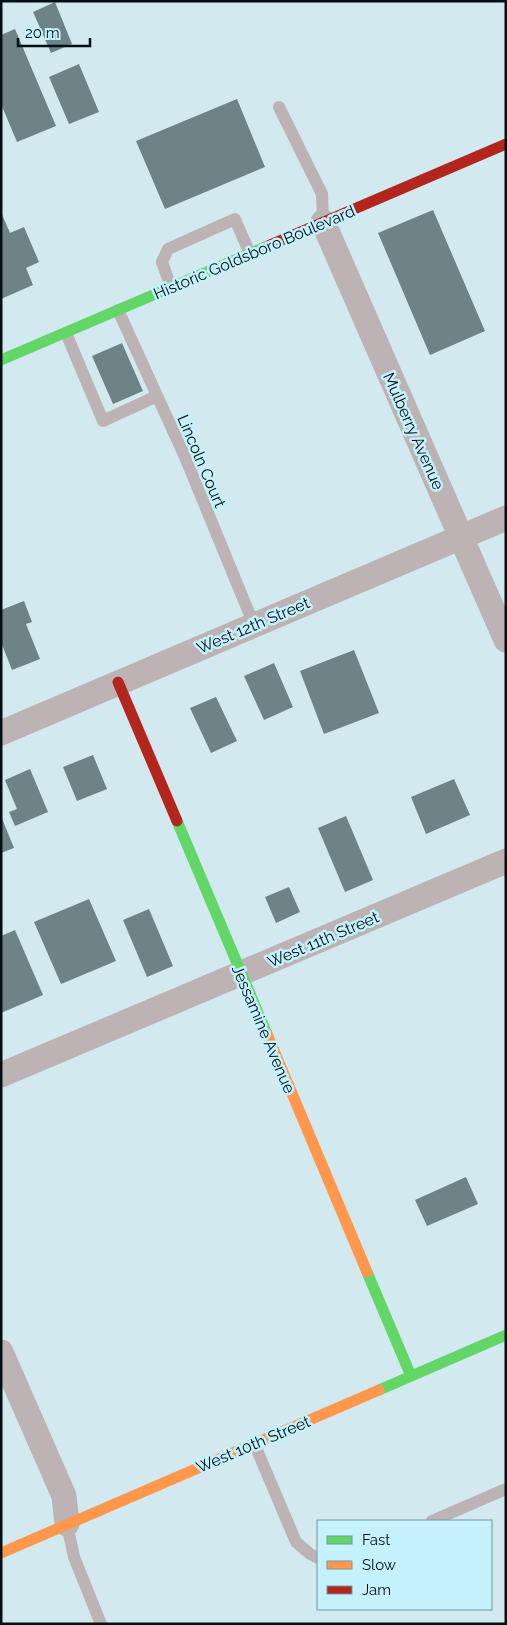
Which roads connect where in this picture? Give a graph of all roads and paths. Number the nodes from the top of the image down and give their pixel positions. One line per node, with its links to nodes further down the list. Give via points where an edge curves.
1 (279, 107): 3 (lane, via 322,194)
2 (506, 144): 3 (street, Historic Goldsboro Boulevard)
3 (324, 222): 4 (street, Historic Goldsboro Boulevard); 11 (street, Mulberry Avenue)
4 (250, 254): 5 (street, Historic Goldsboro Boulevard); 5 (lane, via 235,219 217,226 172,246 164,253 162,262)
5 (171, 287): 6 (street, Historic Goldsboro Boulevard)
6 (118, 310): 7 (street, Historic Goldsboro Boulevard); 9 (lane, Lincoln Court)
7 (66, 332): 8 (street, Historic Goldsboro Boulevard); 9 (lane, via 103,421)
8 (1, 360)
9 (157, 396): 12 (lane, Lincoln Court)
10 (506, 518): 11 (street, West 12th Street)
11 (461, 538): 12 (street, West 12th Street); 13 (street, Mulberry Avenue)
12 (254, 625): 14 (street, West 12th Street)
13 (506, 640)
14 (118, 682): 15 (street, West 12th Street); 17 (street, Jessamine Avenue)
15 (1, 733)
16 (506, 861): 17 (street, West 11th Street)
17 (241, 975): 18 (street, West 11th Street); 21 (street, Jessamine Avenue)
18 (1, 1075)
19 (506, 1335): 21 (street, West 10th Street)
20 (1, 1352): 25 (street, via 64,1496)
21 (411, 1376): 22 (street, West 10th Street)
22 (254, 1443): 25 (street, West 10th Street); 27 (lane, via 296,1542)
23 (506, 1489): 24 (lane)
24 (434, 1520)
25 (68, 1524): 26 (street, West 10th Street); 28 (lane, via 74,1557)
26 (1, 1553)
27 (317, 1558)
28 (101, 1624)

